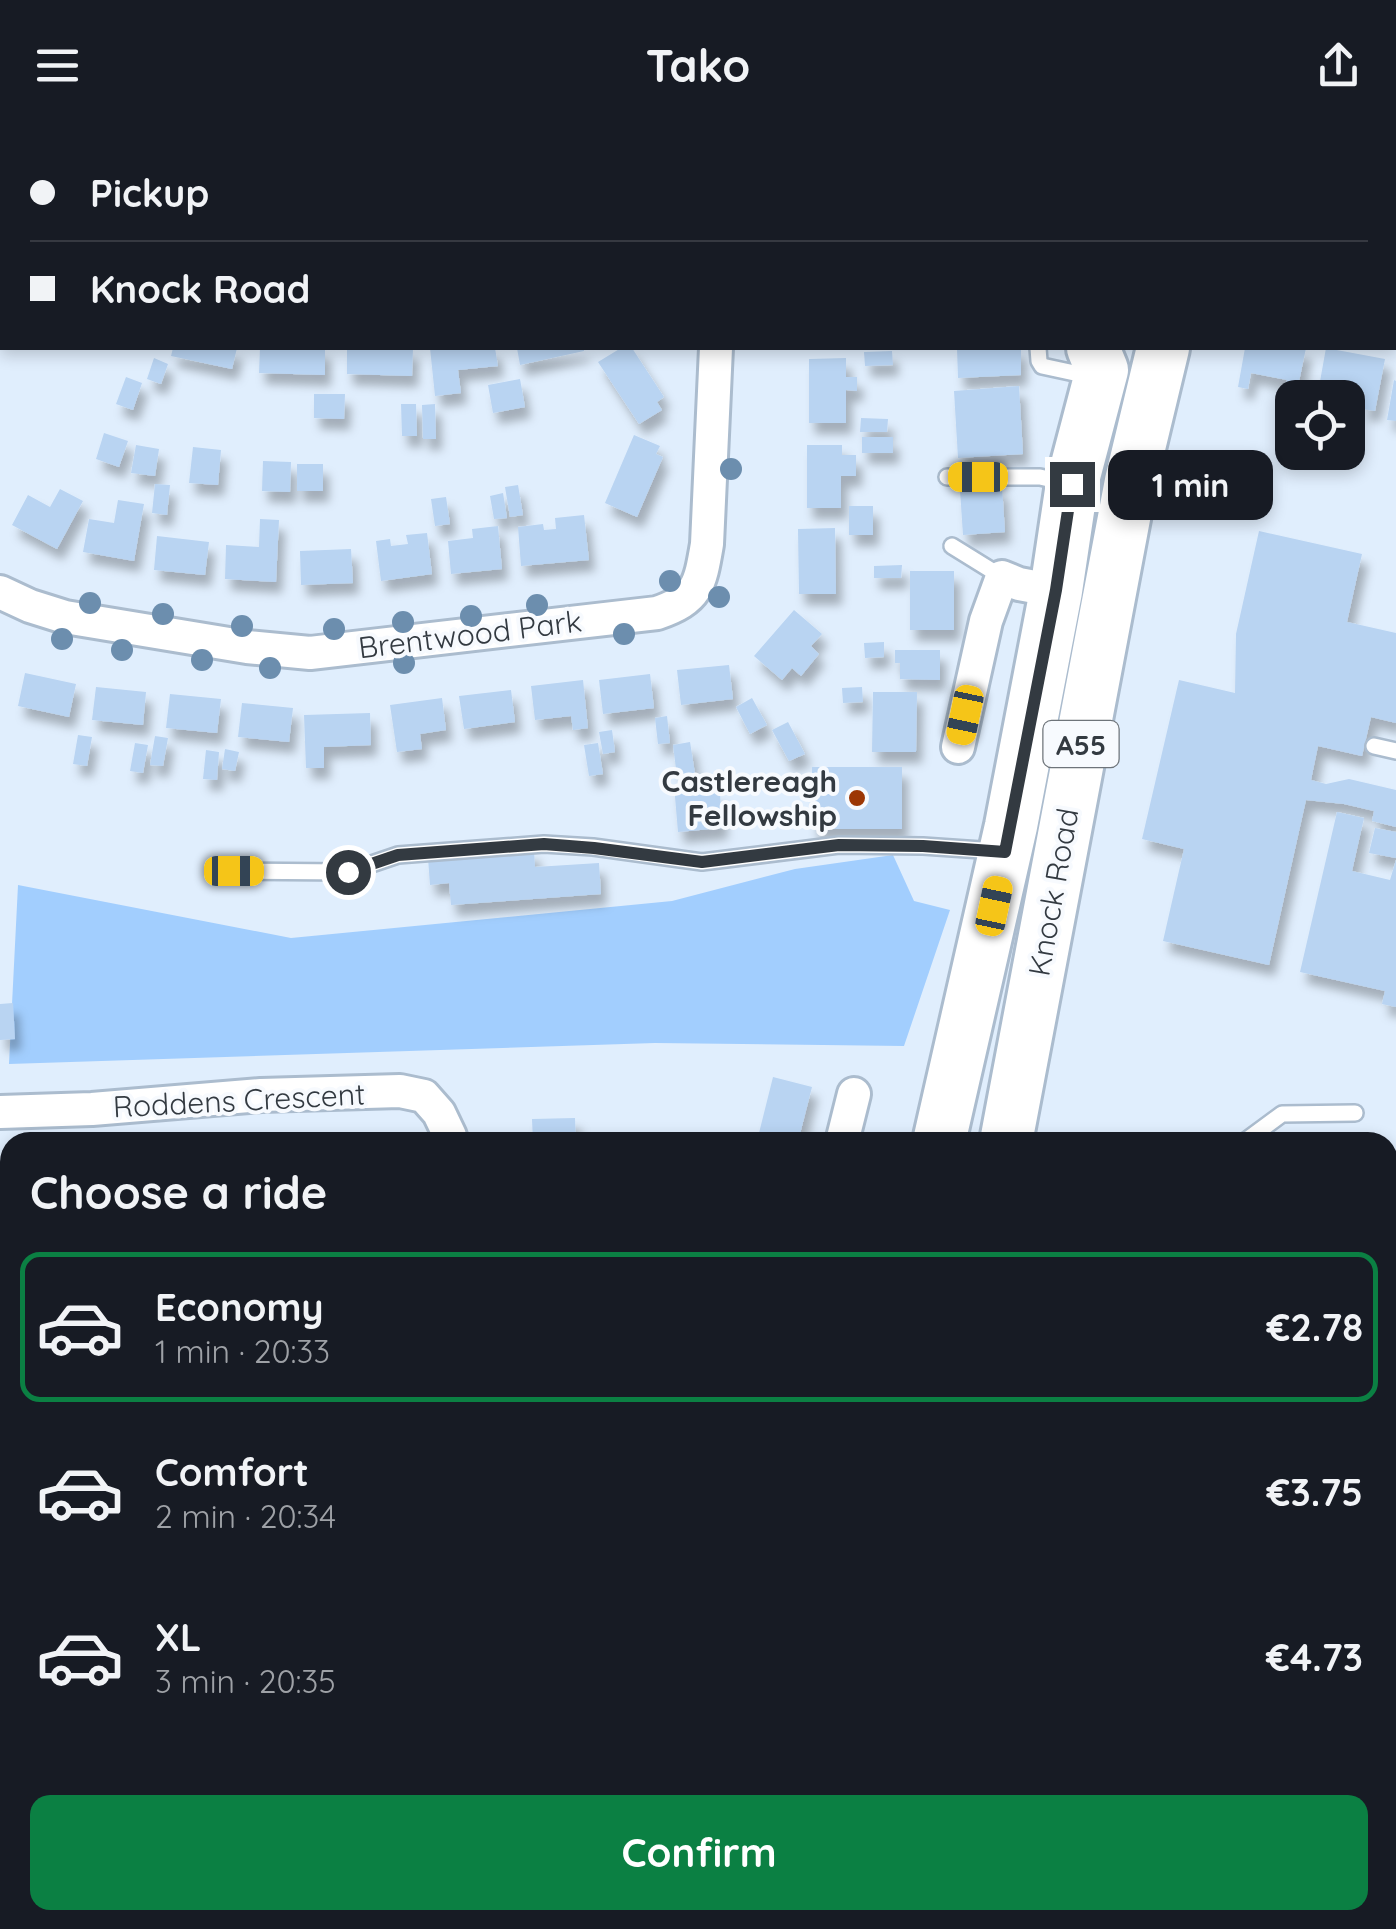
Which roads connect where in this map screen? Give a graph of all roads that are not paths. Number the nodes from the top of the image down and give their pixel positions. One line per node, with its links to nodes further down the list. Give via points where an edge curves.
1 (716, 350): 10 (street, Brentwood Park, via 707,544 702,574 679,606 310,653 65,617)
2 (1038, 350): 4 (lane, via 1042,366)
3 (1164, 350): 16 (highway, Knock Road / A55, via 1131,481)
4 (1105, 361): 6 (highway, Knock Road / A55)
5 (947, 477): 6 (lane)
6 (1072, 484): 9 (highway, Knock Road / A55)
7 (952, 546): 8 (lane)
8 (1002, 577): 9 (street); 12 (street)
9 (1056, 590): 14 (highway, Knock Road / A55)
10 (0, 592)
11 (1374, 746): 13 (lane)
12 (958, 747)
13 (1396, 751)
14 (1005, 852): 15 (lane, via 839,845 702,862 544,844 398,855 348,872); 22 (highway, Knock Road / A55)
15 (234, 871)
16 (1022, 1063): 23 (highway, via 990,1058 977,1066); 24 (highway, Knock Road / A55)
17 (854, 1094): 21 (street)
18 (0, 1112): 20 (street, Roddens Crescent, via 400,1092 424,1096)
19 (1354, 1113): 25 (lane, via 1282,1114)
20 (448, 1132)
21 (844, 1132)
22 (942, 1132)
23 (946, 1132)
24 (1008, 1132)
25 (1258, 1132)

